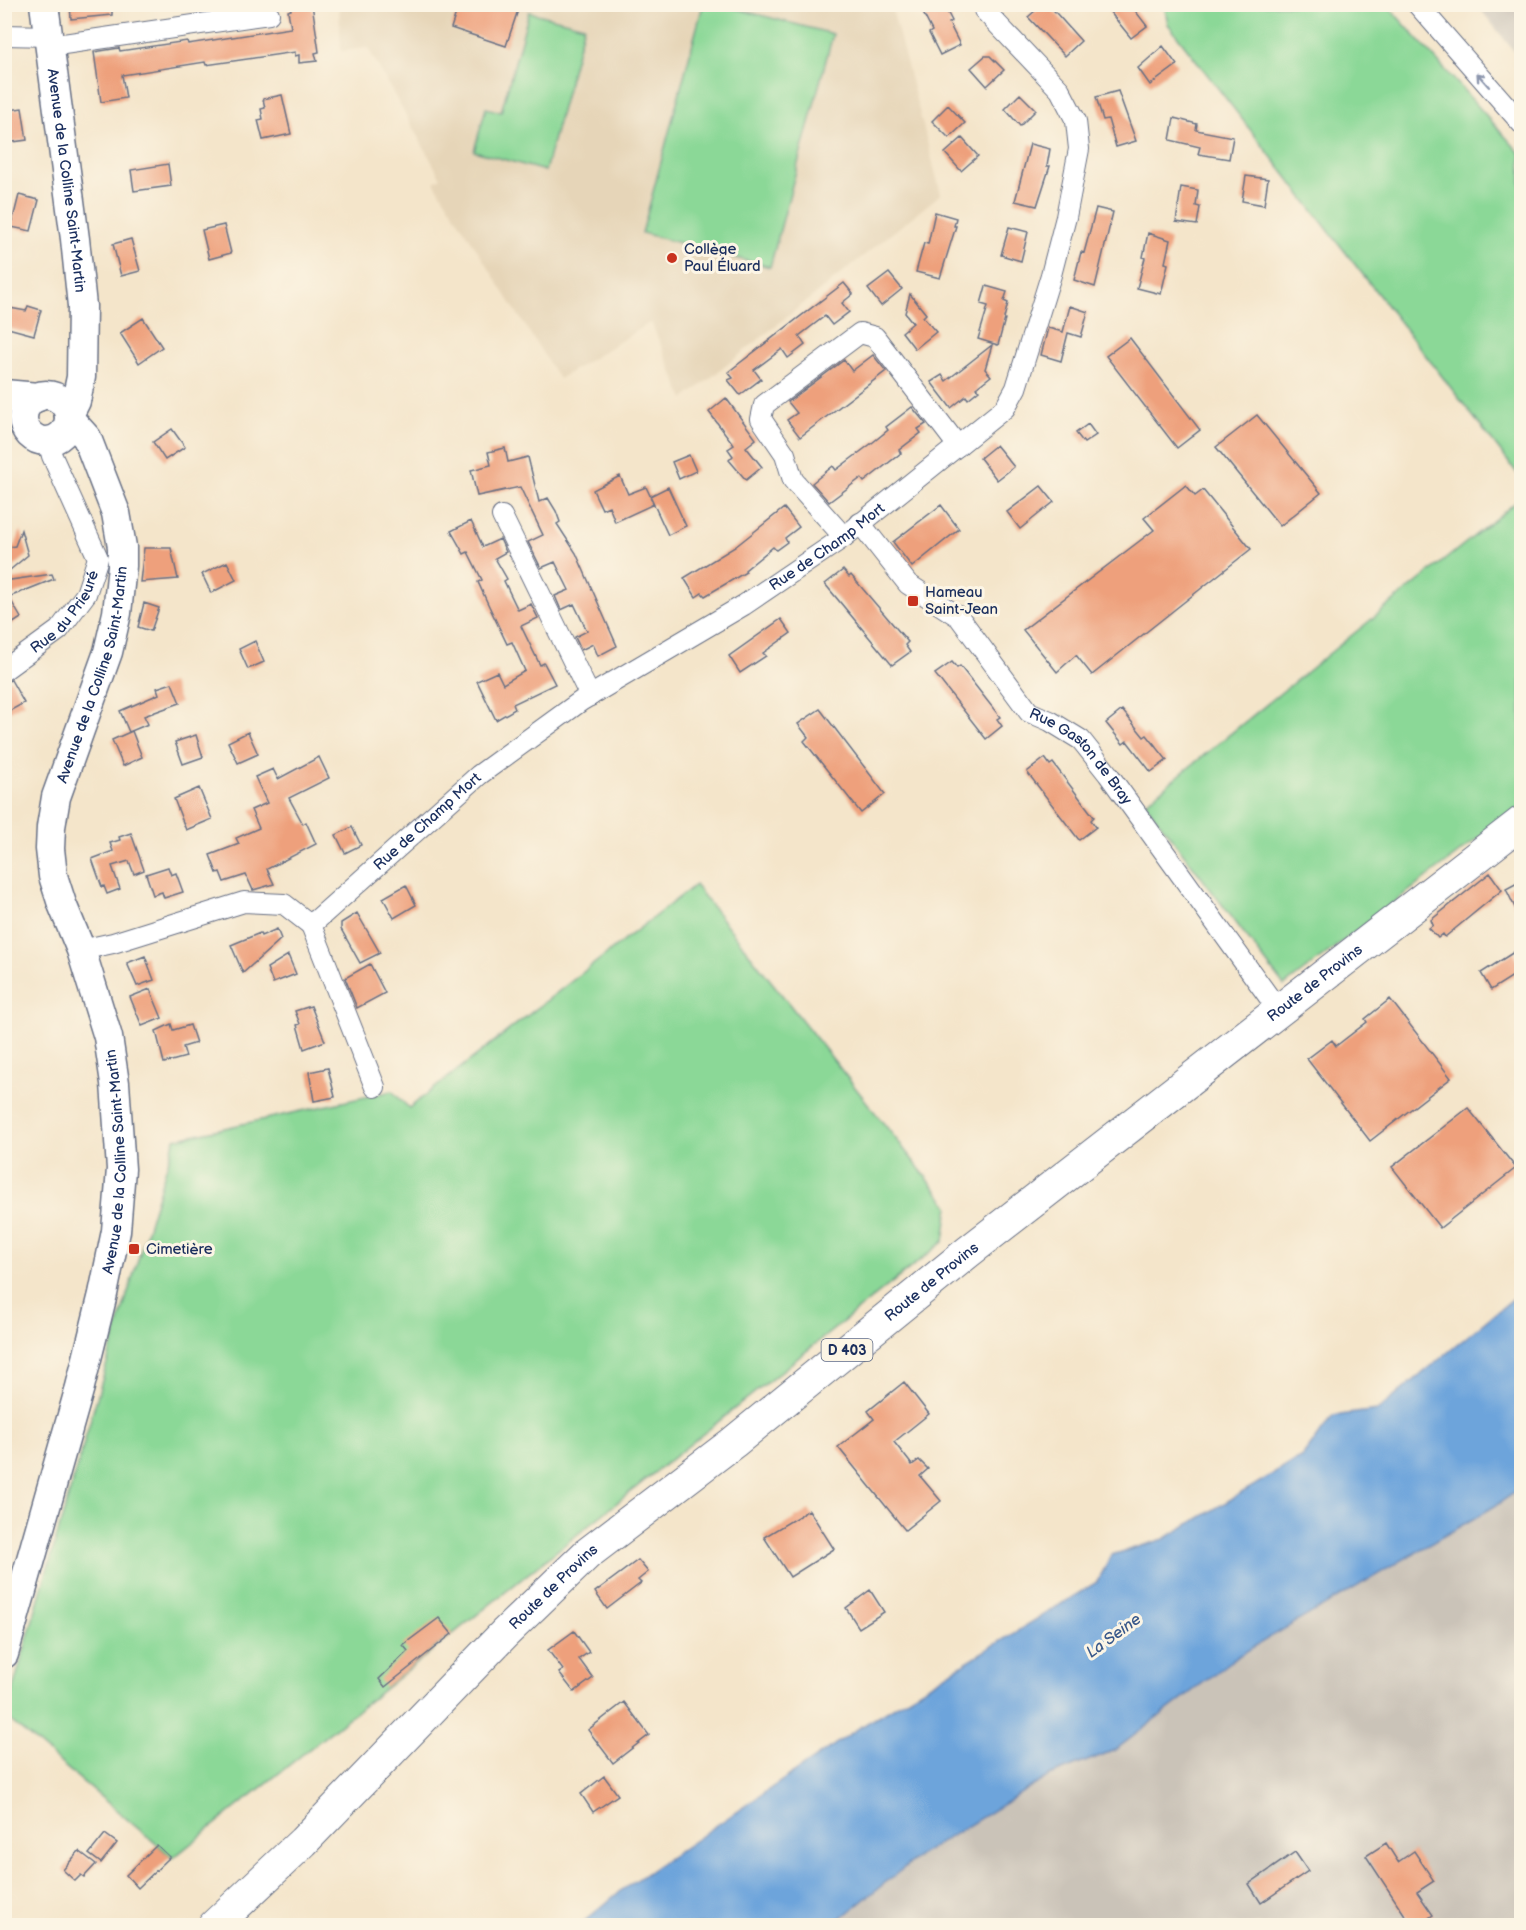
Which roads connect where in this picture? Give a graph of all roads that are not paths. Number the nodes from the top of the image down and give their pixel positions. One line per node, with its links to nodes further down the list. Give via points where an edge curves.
1 (44, 4): 6 (street, Avenue de la Colline Saint-Martin)
2 (983, 4): 10 (street, Rue de Champ Mort, via 984,10 1060,90 1076,121 1079,149 1061,236 1016,388 1005,408)
3 (1417, 4): 7 (street, one-way to 3)
4 (269, 14): 6 (street)
5 (4, 34): 6 (street)
6 (49, 41): 9 (street, Avenue de la Colline Saint-Martin, via 82,306 80,358)
7 (1521, 123)
8 (4, 394): 9 (street)
9 (45, 415): 14 (street, Rue du Prieuré, via 52,456 98,558 86,594 59,630); 18 (street, Avenue de la Colline Saint-Martin, via 98,465 116,513 122,547 117,613 108,652 56,797 51,827 53,876)
10 (958, 446): 12 (street, Rue de Champ Mort); 13 (street, via 875,337 860,333 764,405 761,419 786,454 793,480)
11 (502, 516): 15 (street)
12 (860, 523): 13 (street, Rue de Champ Mort); 19 (street, Rue Gaston de Bray, via 908,584 958,617 1029,712 1081,740)
13 (844, 537): 15 (street, Rue de Champ Mort, via 744,605)
14 (6, 664)
15 (590, 696): 17 (street, Rue de Champ Mort, via 479,775)
16 (1521, 822): 19 (main road, Route de Provins / D 403)
17 (311, 925): 18 (street, via 285,904 244,902); 20 (street)
18 (81, 950): 21 (street, Avenue de la Colline Saint-Martin, via 108,1036 115,1083 121,1169 116,1231 80,1388)
19 (1279, 1011): 22 (main road, Route de Provins / D 403, via 587,1554 303,1842)
20 (375, 1087)
21 (4, 1654)
22 (214, 1926)

